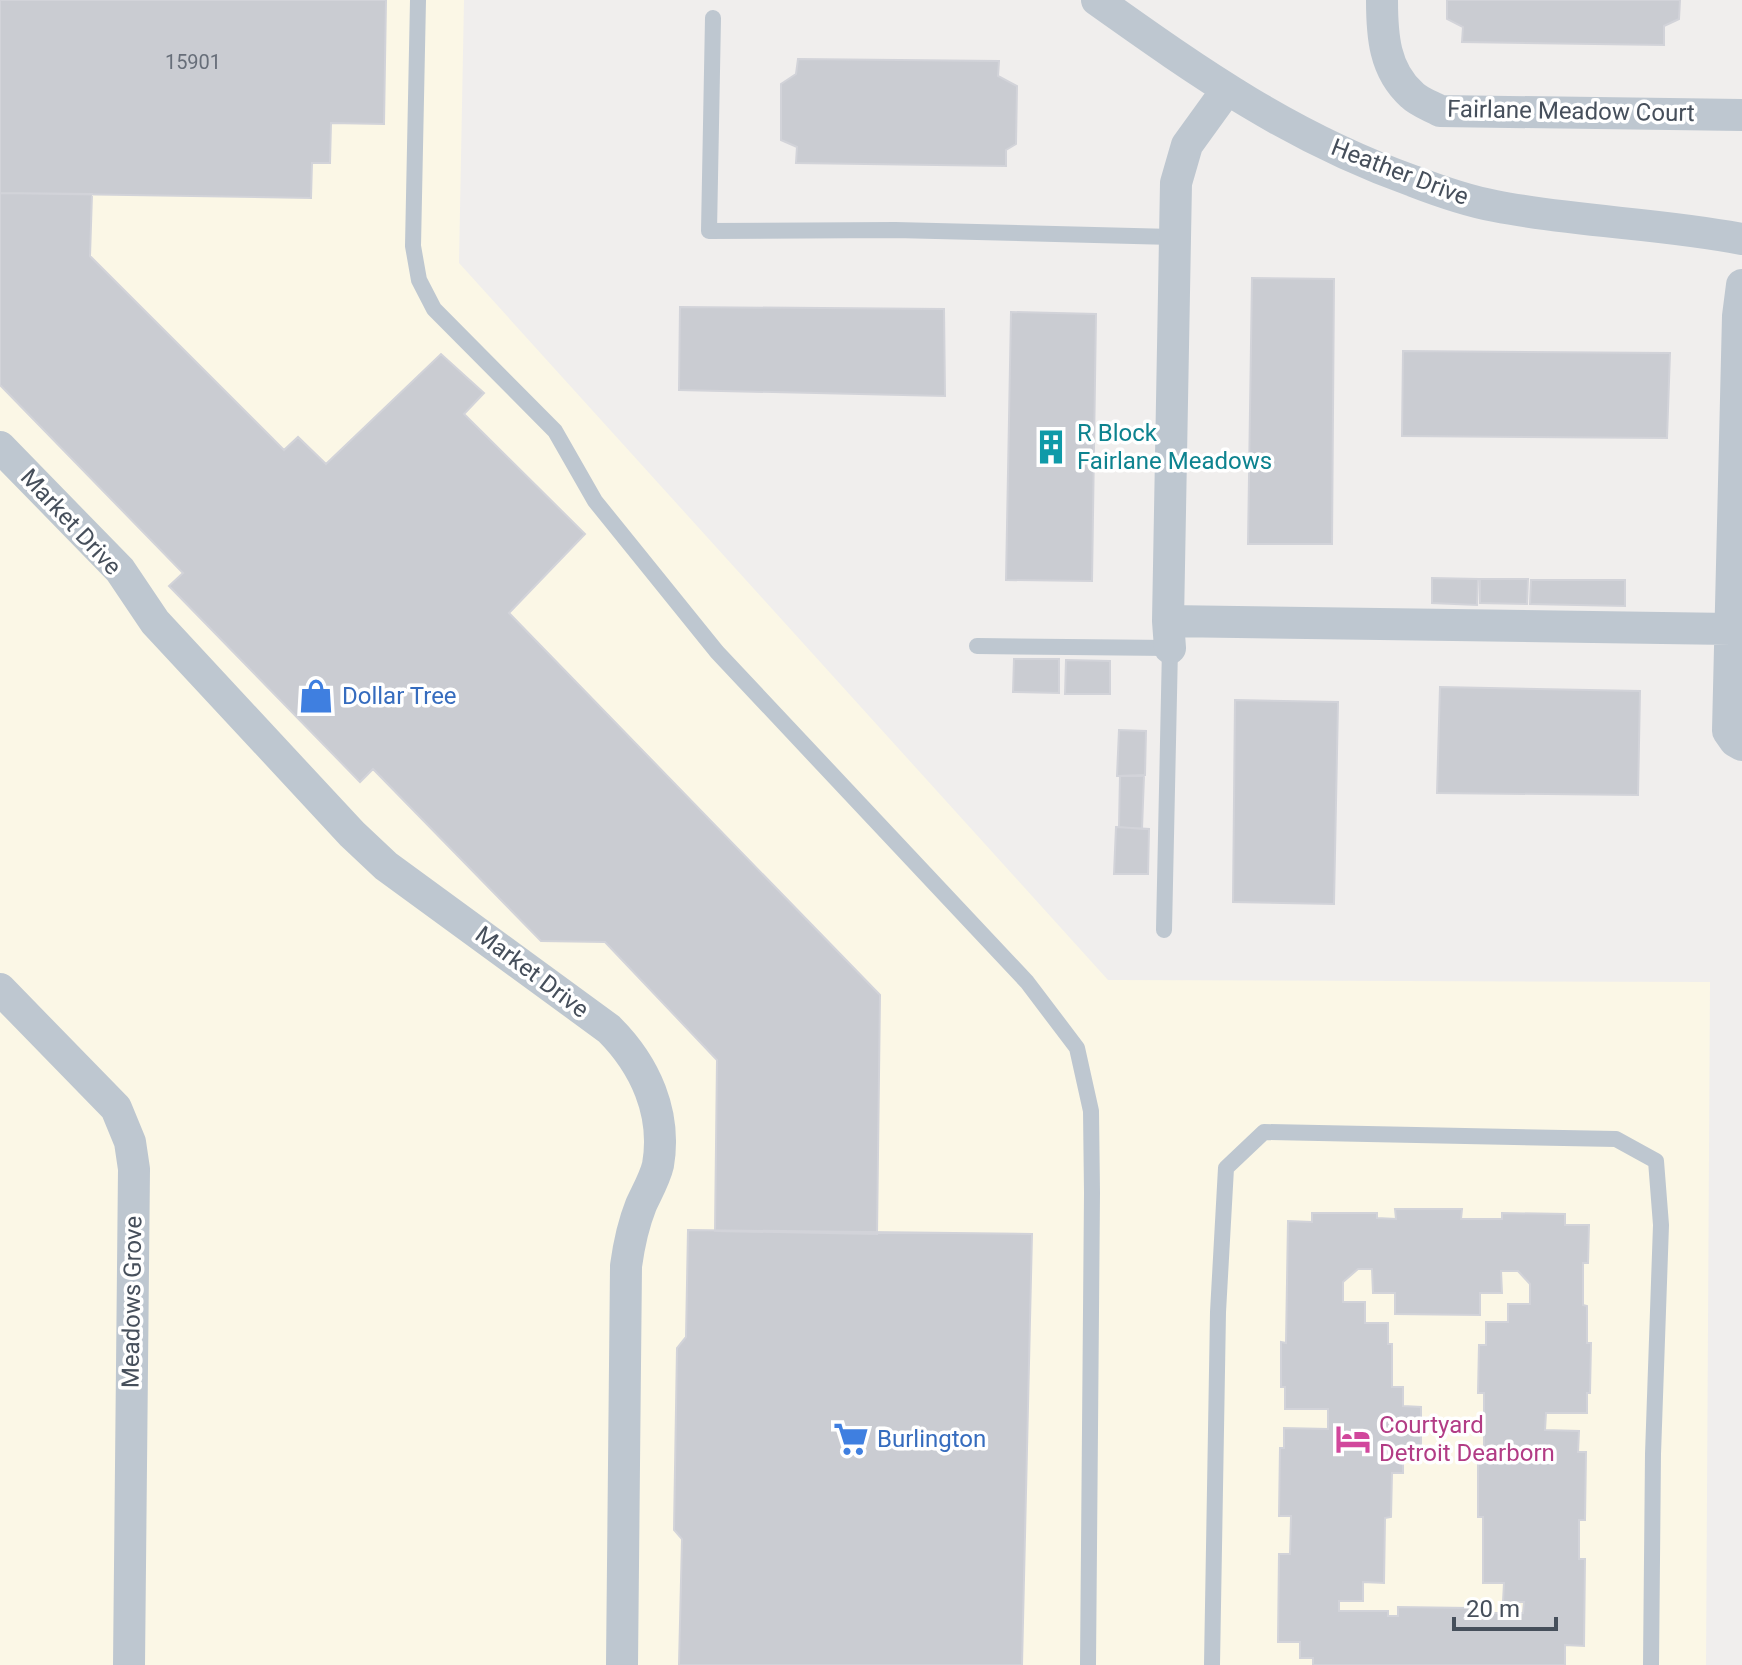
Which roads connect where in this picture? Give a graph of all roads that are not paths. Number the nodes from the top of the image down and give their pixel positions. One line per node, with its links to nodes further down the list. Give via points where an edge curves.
1 (418, 0): 19 (lane, via 413,246 419,280 434,309 555,431 595,501 717,652 1027,982 1077,1048 1091,1111)
2 (1097, 0): 5 (street, Heather Drive)
3 (1382, 0): 6 (street, Fairlane Meadow Court, via 1387,60 1413,96 1440,111)
4 (713, 18): 7 (lane, via 709,231)
5 (1226, 91): 7 (street, via 1187,145 1176,183); 8 (street, Heather Drive, via 1293,130 1382,170 1480,202)
6 (1742, 115)
7 (1173, 237): 12 (street)
8 (1742, 239)
9 (1742, 285): 11 (street)
10 (0, 447): 18 (street, Market Drive, via 120,570 155,622 352,834 386,866 609,1029 648,1082 660,1131 657,1167 629,1240 626,1266)
11 (1731, 629): 12 (street); 14 (street, via 1728,731)
12 (1169, 634): 13 (lane); 15 (lane)
13 (977, 646)
14 (1742, 745)
15 (1164, 930)
16 (0, 989): 17 (street, Meadows Grove, via 116,1108 130,1142 134,1169)
17 (129, 1665)
18 (622, 1665)
19 (1088, 1665)
20 (1212, 1665): 21 (lane, via 1226,1168 1264,1132 1616,1139 1656,1161 1661,1225)
21 (1651, 1665)

